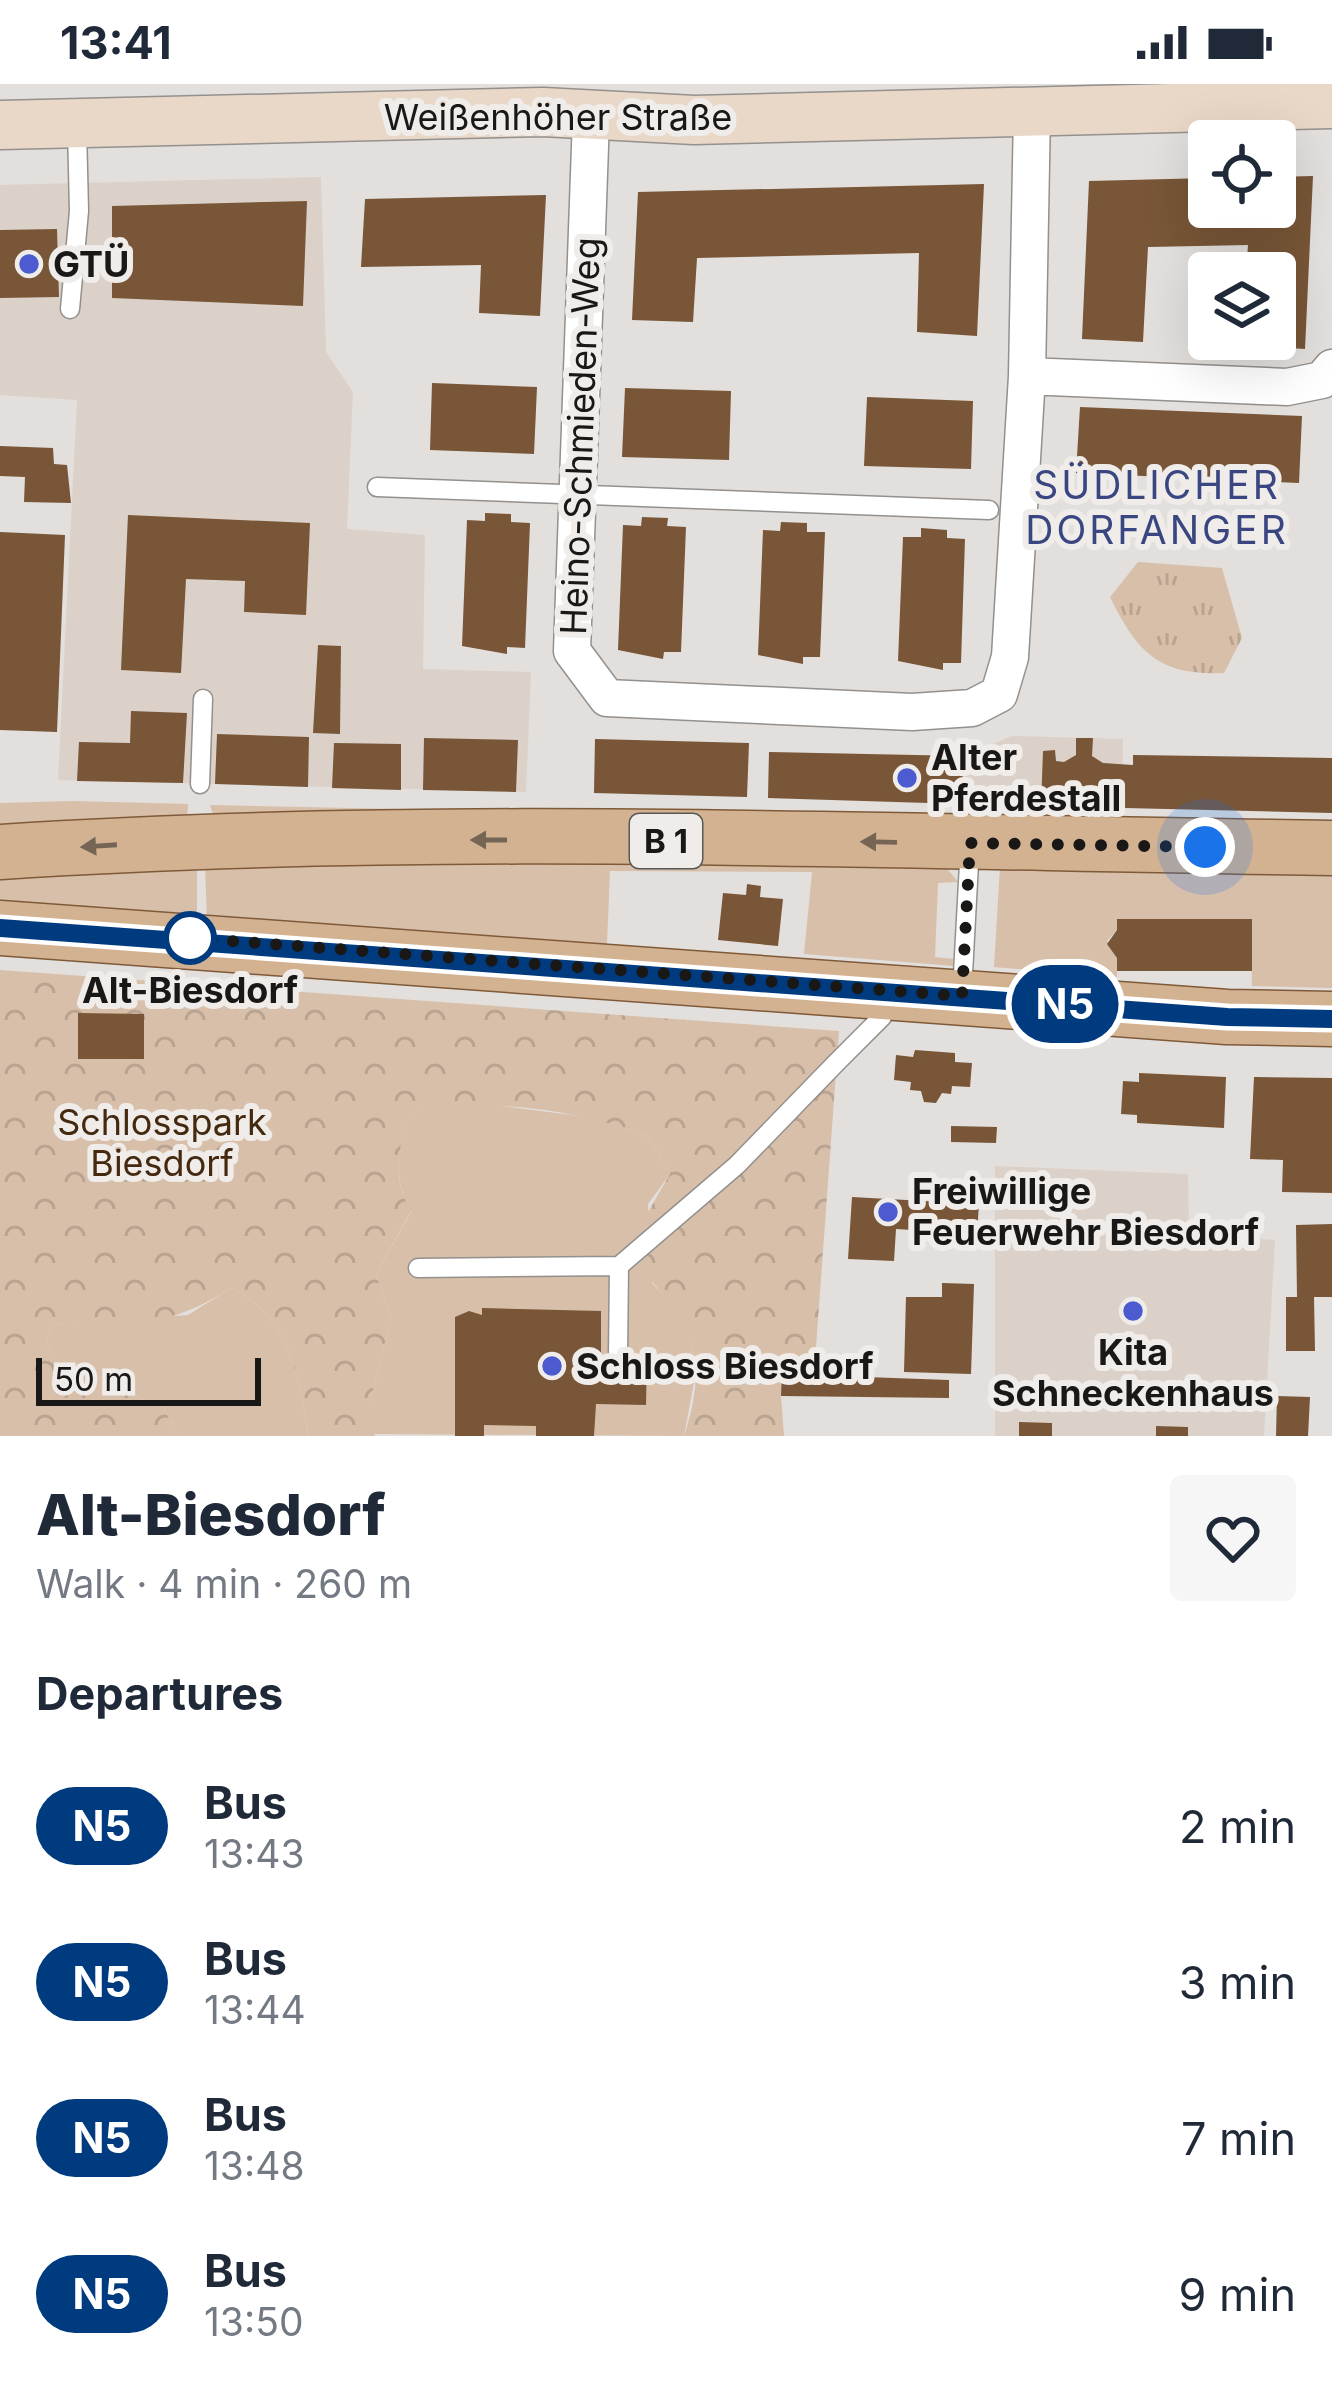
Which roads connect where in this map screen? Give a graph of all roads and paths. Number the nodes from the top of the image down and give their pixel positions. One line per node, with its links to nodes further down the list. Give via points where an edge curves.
1 (543, 98): 5 (street, Weißenhöher Straße); 6 (street, Weißenhöher Straße)
2 (979, 98): 4 (street, Weißenhöher Straße); 5 (street, Weißenhöher Straße)
3 (1332, 104): 4 (street, Weißenhöher Straße)
4 (1032, 112): 10 (street, Heino-Schmieden-Weg)
5 (591, 118): 12 (street, Heino-Schmieden-Weg)
6 (77, 122): 7 (street, Weißenhöher Straße); 8 (lane)
7 (0, 124)
8 (70, 309)
9 (1332, 368): 10 (street, via 1322,380 1286,387)
10 (1027, 376): 12 (street, Heino-Schmieden-Weg, via 1010,657 999,694 973,708 607,698 572,651)
11 (377, 487): 12 (lane)
12 (578, 495): 13 (lane)
13 (988, 510)
14 (203, 700): 15 (lane)
15 (200, 784)
16 (970, 843): 17 (main road, B 1); 18 (main road, B 1, one-way to 18, via 165,842); 21 (lane)
17 (1332, 848)
18 (0, 852)
19 (0, 928): 20 (main road)
20 (884, 991): 21 (main road); 23 (lane, via 882,1016 736,1165)
21 (962, 996): 22 (main road)
22 (1332, 1019)
23 (620, 1266): 24 (lane); 25 (lane)
24 (418, 1268)
25 (618, 1355)

